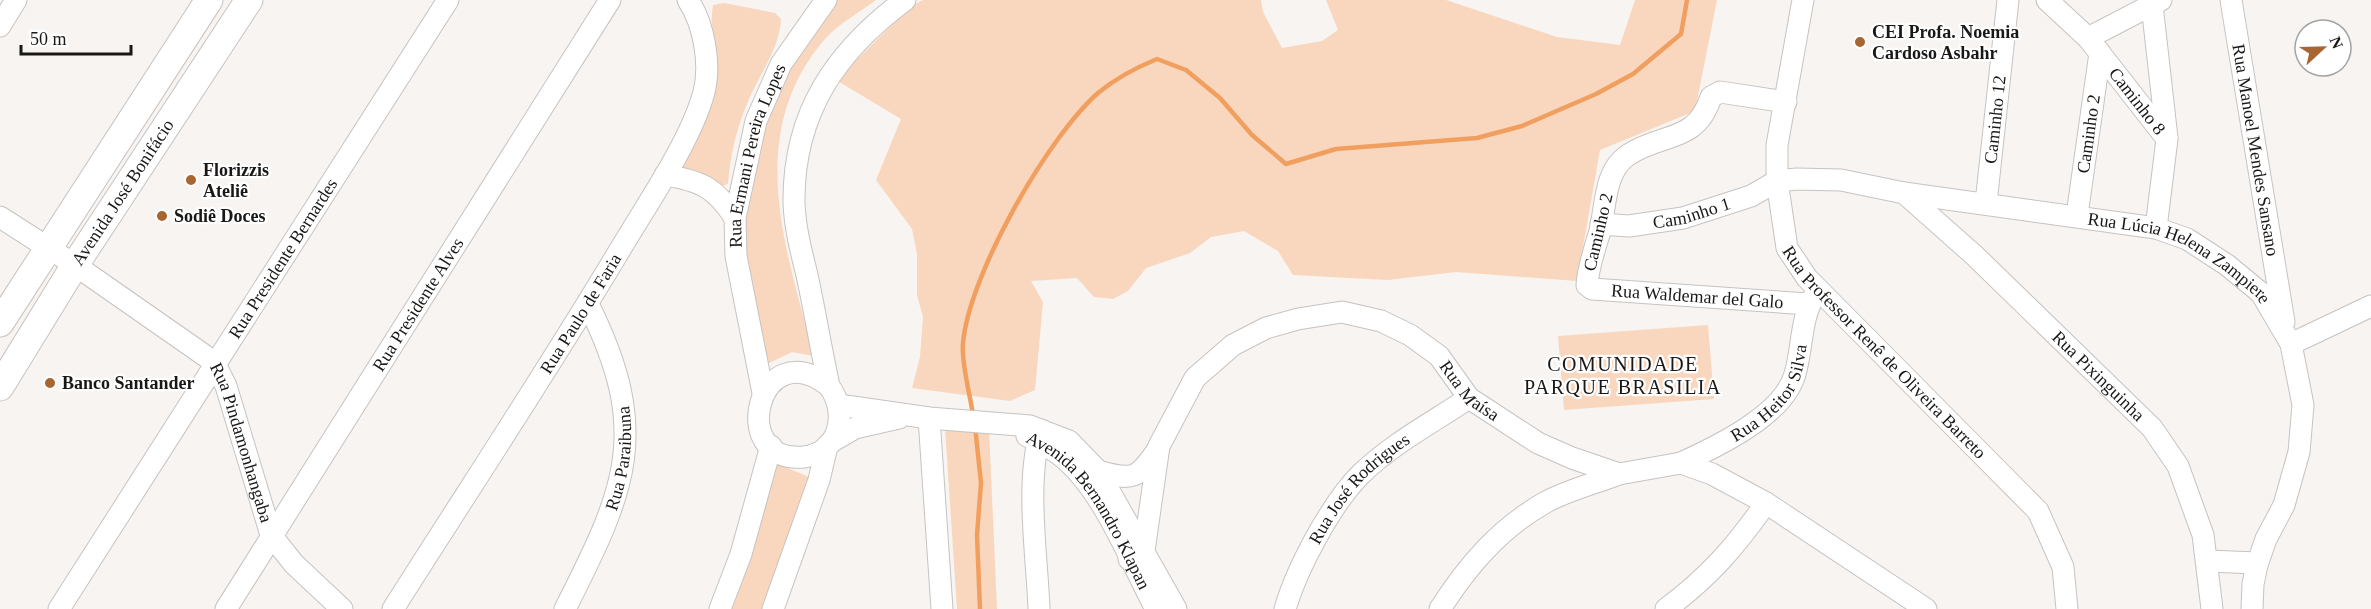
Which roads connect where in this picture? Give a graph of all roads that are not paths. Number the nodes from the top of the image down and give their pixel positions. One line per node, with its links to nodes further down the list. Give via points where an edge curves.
1 (16, 0): 14 (street)
2 (209, 0): 27 (main road, Avenida José Bonifácio)
3 (249, 0): 28 (main road, Avenida José Bonifácio)
4 (448, 0): 35 (street, Rua Presidente Bernardes)
5 (610, 0): 52 (street, Rua Presidente Alves)
6 (826, 0): 24 (street, Rua Ermani Pereira Lopes, via 781,64 756,121)
7 (905, 0): 36 (street, via 871,25 832,72 807,125 797,171 797,233)
8 (1803, 0): 16 (street, Rua Professor Renê de Oliveira Barreto)
9 (2008, 0): 21 (street, Caminho 12)
10 (2047, 0): 15 (street, Caminho 8)
11 (2231, 0): 34 (street, Rua Manoel Mendes Sansano)
12 (2157, 3): 15 (street); 17 (street)
13 (696, 4): 18 (street, Rua Paulo de Faria, via 706,53 704,90)
14 (0, 26)
15 (2094, 46): 17 (street, Caminho 8); 22 (street, Caminho 2)
16 (1786, 102): 19 (street, Rua Professor Renê de Oliveira Barreto, via 1777,145); 25 (street, Caminho 2, via 1735,93 1714,94 1705,116 1696,125 1628,155 1616,167 1605,193)
17 (2167, 139): 26 (street, Caminho 8)
18 (665, 175): 24 (street, via 700,183 721,197); 31 (street, Rua Paulo de Faria)
19 (1776, 181): 20 (street, Rua Lúcia Helena Zampiere, via 1842,180); 25 (street, Caminho 1, via 1751,196 1683,218 1629,226); 30 (street, Rua Professor Renê de Oliveira Barreto, via 1787,248 1807,278)
20 (1904, 193): 21 (street, Rua Lúcia Helena Zampiere); 54 (street, Rua Pixinguinha, via 1974,255 2152,428 2178,466 2203,535)
21 (1986, 203): 22 (street, Rua Lúcia Helena Zampiere)
22 (2077, 215): 26 (street, Rua Lúcia Helena Zampiere)
23 (0, 217): 27 (street, Rua Pindamonhangaba)
24 (735, 218): 38 (street, Rua Ermani Pereira Lopes, via 736,256)
25 (1601, 224): 29 (street, Caminho 2)
26 (2156, 228): 34 (street, Rua Lúcia Helena Zampiere, via 2187,239 2261,293)
27 (46, 247): 28 (street, Rua Pindamonhangaba); 33 (main road, Avenida José Bonifácio)
28 (75, 265): 35 (street, Rua Pindamonhangaba); 37 (main road, Avenida José Bonifácio)
29 (1587, 285): 30 (street, Rua Waldemar del Galo, via 1592,289)
30 (1813, 297): 47 (street, Rua Heitor Silva, via 1788,390 1731,440); 72 (street, Rua Professor Renê de Oliveira Barreto, via 2038,511 2062,567)
31 (588, 304): 60 (street, Rua Paulo de Faria); 61 (street, Rua Paraibuna, via 620,383 627,432 612,507 597,547)
32 (2371, 306): 34 (street)
33 (0, 323)
34 (2288, 340): 55 (street, Rua Lúcia Helena Zampiere, via 2303,405 2299,452 2284,505)
35 (214, 362): 52 (street, Rua Pindamonhangaba, via 226,386); 57 (street, Rua Presidente Bernardes)
36 (829, 386): 38 (street, via 819,378 794,374 777,380); 40 (street)
37 (0, 387)
38 (763, 393): 44 (street, via 757,415 759,427)
39 (1469, 398): 45 (street, Rua Maísa, via 1439,356 1410,335 1381,321 1342,312 1266,328 1233,345 1206,367 1184,395); 49 (street, Rua Maísa, via 1538,443); 68 (street, Rua José Rodrigues, via 1361,474 1336,505 1292,586)
40 (839, 405): 41 (street, Avenida Bernandro Klapan); 43 (street, via 838,431)
41 (928, 418): 42 (street, Avenida Bernandro Klapan, via 1002,424); 43 (street, Avenida Bernandro Klapan, via 855,428); 64 (street)
42 (1039, 435): 46 (street, Avenida Bernandro Klapan); 48 (street, Avenida Bernandro Klapan, via 1069,441); 50 (street)
43 (829, 444): 44 (street, via 809,456 799,457); 63 (street)
44 (771, 446): 62 (street, via 741,554)
45 (1160, 446): 48 (street, via 1136,476 1126,478); 53 (street, Rua Maísa)
46 (1068, 461): 50 (street, via 1046,468); 53 (street, Avenida Bernandro Klapan)
47 (1681, 463): 49 (street, Rua Maísa); 51 (street, Rua Maísa, via 1712,474)
48 (1098, 471): 53 (street, Avenida Bernandro Klapan)
49 (1619, 474): 69 (street, via 1548,502 1513,524 1488,544)
50 (1035, 480): 65 (street)
51 (1766, 503): 70 (street, via 1733,549 1699,585); 71 (street, Rua Maísa)
52 (271, 535): 58 (street, Rua Presidente Alves); 59 (street, Rua Pindamonhangaba, via 294,564)
53 (1137, 555): 66 (street, Avenida Bernandro Klapan); 67 (street, Avenida Bernandro Klapan)
54 (2208, 561): 55 (street); 73 (street, Rua Pixinguinha)
55 (2258, 563): 56 (street, Rua Lúcia Helena Zampiere)
56 (2252, 605)
57 (59, 609)
58 (226, 609)
59 (342, 609)
60 (393, 609)
61 (565, 609)
62 (720, 609)
63 (772, 609)
64 (942, 609)
65 (1039, 609)
66 (1156, 609)
67 (1176, 609)
68 (1286, 609)
69 (1440, 609)
70 (1666, 609)
71 (1926, 609)
72 (2067, 609)
73 (2212, 609)

